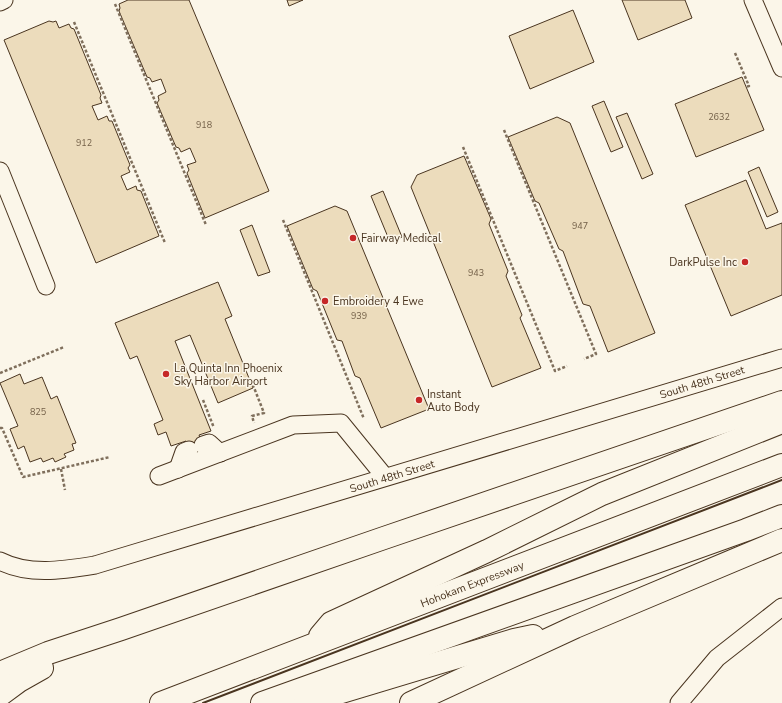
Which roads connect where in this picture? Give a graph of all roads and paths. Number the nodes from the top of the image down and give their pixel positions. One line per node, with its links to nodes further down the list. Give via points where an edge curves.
1 (4, 0): 3 (street)
2 (753, 0): 7 (street)
3 (0, 2)
4 (115, 4): 13 (path)
5 (74, 22): 14 (path)
6 (735, 53): 8 (path, via 748,86)
7 (782, 68)
8 (746, 87)
9 (504, 130): 18 (path, via 596,354)
10 (463, 147): 19 (path, via 555,371)
11 (0, 171): 15 (street)
12 (283, 220): 24 (path)
13 (206, 225)
14 (165, 243)
15 (46, 286)
16 (64, 346): 20 (path)
17 (782, 358): 35 (street, South 48th Street)
18 (584, 359)
19 (567, 366)
20 (0, 373)
21 (251, 380): 26 (path, via 264,412 252,416 255,425)
22 (203, 400): 28 (path)
23 (782, 402): 42 (highway)
24 (364, 419)
25 (782, 422): 43 (highway, via 602,494 487,551 331,623)
26 (249, 427)
27 (0, 428): 32 (path, via 23,477)
28 (216, 433)
29 (220, 453): 33 (street); 33 (street, via 210,443 184,452); 35 (street, via 293,425 341,423)
30 (110, 457): 32 (path)
31 (782, 466): 43 (highway, Hohokam Expressway)
32 (61, 468): 36 (path)
33 (178, 469): 34 (street)
34 (159, 476)
35 (385, 478): 39 (street, South 48th Street, via 94,565 56,571 27,569)
36 (65, 490)
37 (782, 516): 47 (highway)
38 (782, 540): 41 (highway)
39 (0, 561)
40 (782, 607): 50 (street, via 717,658)
41 (575, 627): 48 (highway, via 514,640); 49 (highway)
42 (121, 630): 44 (highway, via 48,653); 45 (highway, via 43,667)
43 (312, 646): 46 (highway, Hohokam Expressway)
44 (0, 673)
45 (0, 695)
46 (161, 703)
47 (262, 703)
48 (305, 703)
49 (411, 703)
50 (679, 703)

